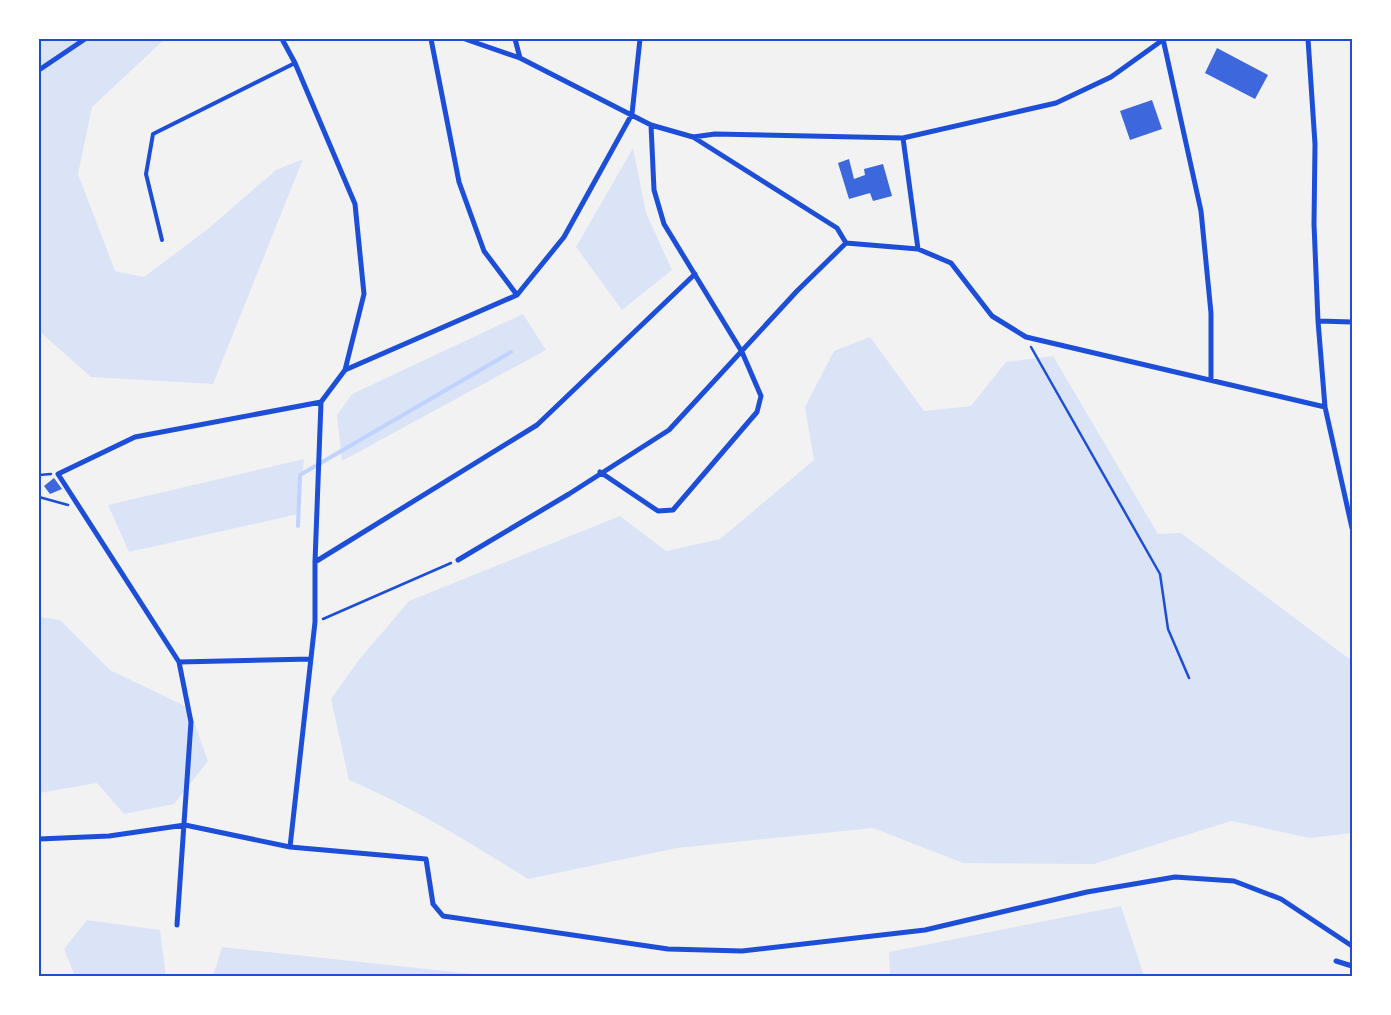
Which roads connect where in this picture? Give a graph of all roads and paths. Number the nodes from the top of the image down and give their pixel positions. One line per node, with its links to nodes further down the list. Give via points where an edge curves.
1 (85, 39): 11 (street)
2 (282, 39): 10 (street)
3 (431, 39): 20 (street, via 459,182 484,251)
4 (466, 39): 9 (street)
5 (515, 39): 9 (street)
6 (640, 39): 12 (street)
7 (1164, 39): 15 (street, via 1111,77 1056,103); 26 (street, via 1201,211 1211,313)
8 (1308, 39): 21 (street, via 1315,144)
9 (520, 58): 12 (street)
10 (295, 64): 16 (lane, via 153,134 146,174); 25 (street, via 355,204 364,294)
11 (39, 70)
12 (632, 114): 13 (street); 20 (street, via 564,237)
13 (651, 125): 14 (street); 19 (street, via 654,190 664,224)
14 (693, 138): 15 (street, via 714,134); 17 (street, via 837,228)
15 (903, 138): 18 (street)
16 (162, 240)
17 (846, 243): 18 (street); 24 (street)
18 (918, 248): 23 (street, via 951,263 992,316)
19 (695, 274): 24 (street); 35 (street, via 537,426)
20 (517, 296): 25 (street)
21 (1318, 321): 22 (street); 28 (street)
22 (1352, 322)
23 (1026, 337): 26 (street); 39 (path, via 1160,574 1168,629)
24 (742, 352): 29 (street, via 669,430); 29 (street, via 761,396 758,412 673,510 658,511)
25 (345, 370): 27 (street)
26 (1211, 380): 28 (street)
27 (321, 402): 32 (street, via 136,437 58,474); 35 (street)
28 (1325, 407): 31 (street)
29 (600, 472): 34 (street)
30 (39, 497): 32 (path)
31 (1350, 506): 33 (street)
32 (80, 507): 38 (street)
33 (1352, 528)
34 (458, 560): 36 (path)
35 (315, 562): 36 (street)
36 (315, 622): 37 (street)
37 (311, 659): 38 (street); 42 (street)
38 (179, 662): 40 (street, via 191,722)
39 (1189, 678)
40 (185, 825): 41 (street, via 109,836); 42 (street); 43 (street)
41 (39, 839)
42 (290, 847): 44 (street, via 426,860 433,904 444,916 668,949 742,951 925,930 1087,892 1175,878 1234,881 1281,899)
43 (176, 925)
44 (1352, 946)
45 (1336, 961): 46 (street)
46 (1352, 966)

